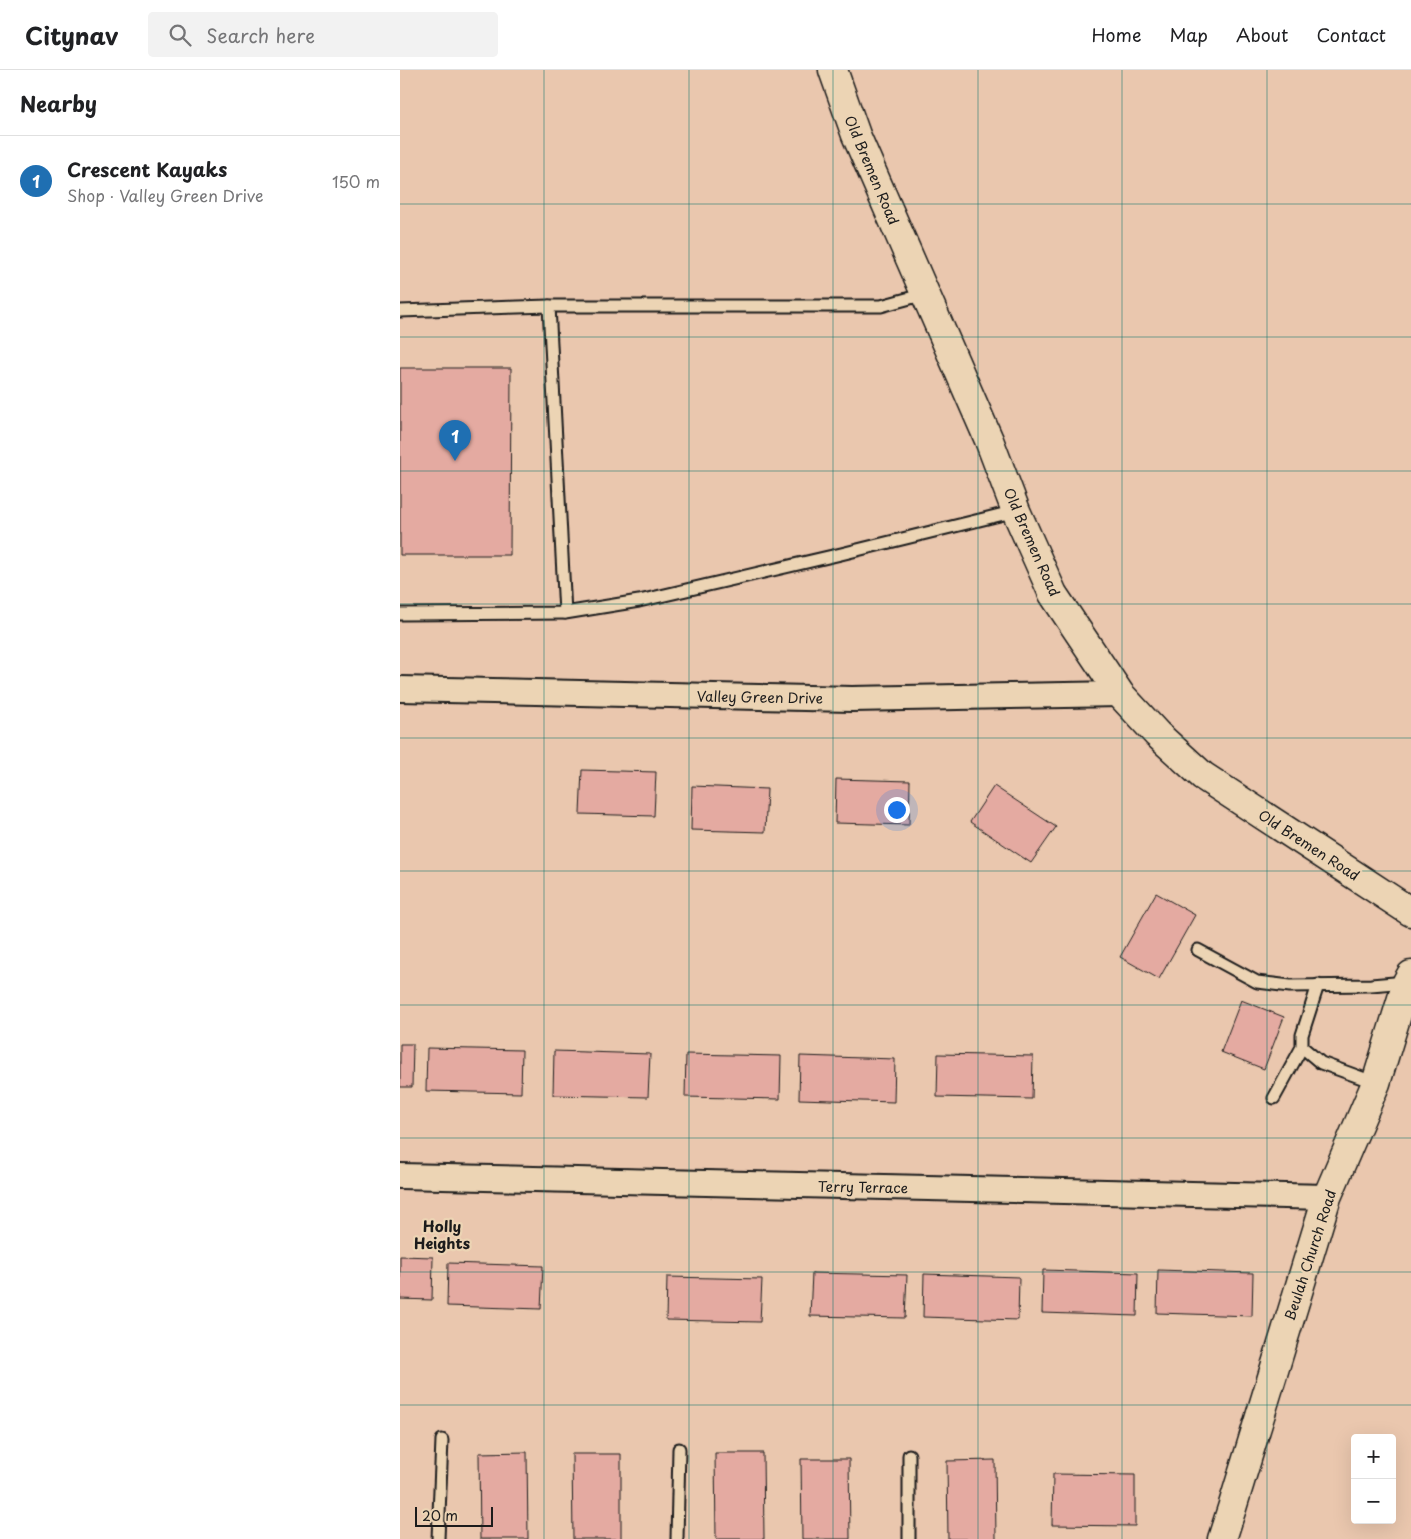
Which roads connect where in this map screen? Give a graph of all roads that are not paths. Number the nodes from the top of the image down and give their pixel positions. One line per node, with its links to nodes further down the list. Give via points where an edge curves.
1 (833, 70): 2 (street, Old Bremen Road, via 856,135)
2 (926, 294): 3 (lane, via 881,306); 5 (street, Old Bremen Road, via 990,440)
3 (549, 306): 4 (lane); 6 (lane)
4 (400, 311)
5 (1016, 511): 6 (lane, via 639,601); 9 (street, Old Bremen Road, via 1053,594)
6 (565, 613): 7 (lane)
7 (400, 614)
8 (400, 689): 9 (street, Valley Green Drive, via 852,699)
9 (1120, 694): 10 (street, Old Bremen Road, via 1203,776)
10 (1411, 912)
11 (1198, 950): 13 (lane, via 1257,982)
12 (1409, 978): 13 (lane, via 1371,985); 15 (street, Beulah Church Road)
13 (1318, 985): 14 (lane, via 1302,1035)
14 (1302, 1047): 15 (lane, via 1321,1063); 16 (lane)
15 (1376, 1083): 18 (street, Beulah Church Road)
16 (1274, 1098)
17 (400, 1176): 18 (street, Terry Terrace)
18 (1327, 1197): 25 (street, Beulah Church Road)
19 (442, 1440): 22 (lane)
20 (679, 1449): 23 (lane)
21 (909, 1455): 24 (lane)
22 (438, 1539)
23 (676, 1539)
24 (909, 1539)
25 (1222, 1539)

